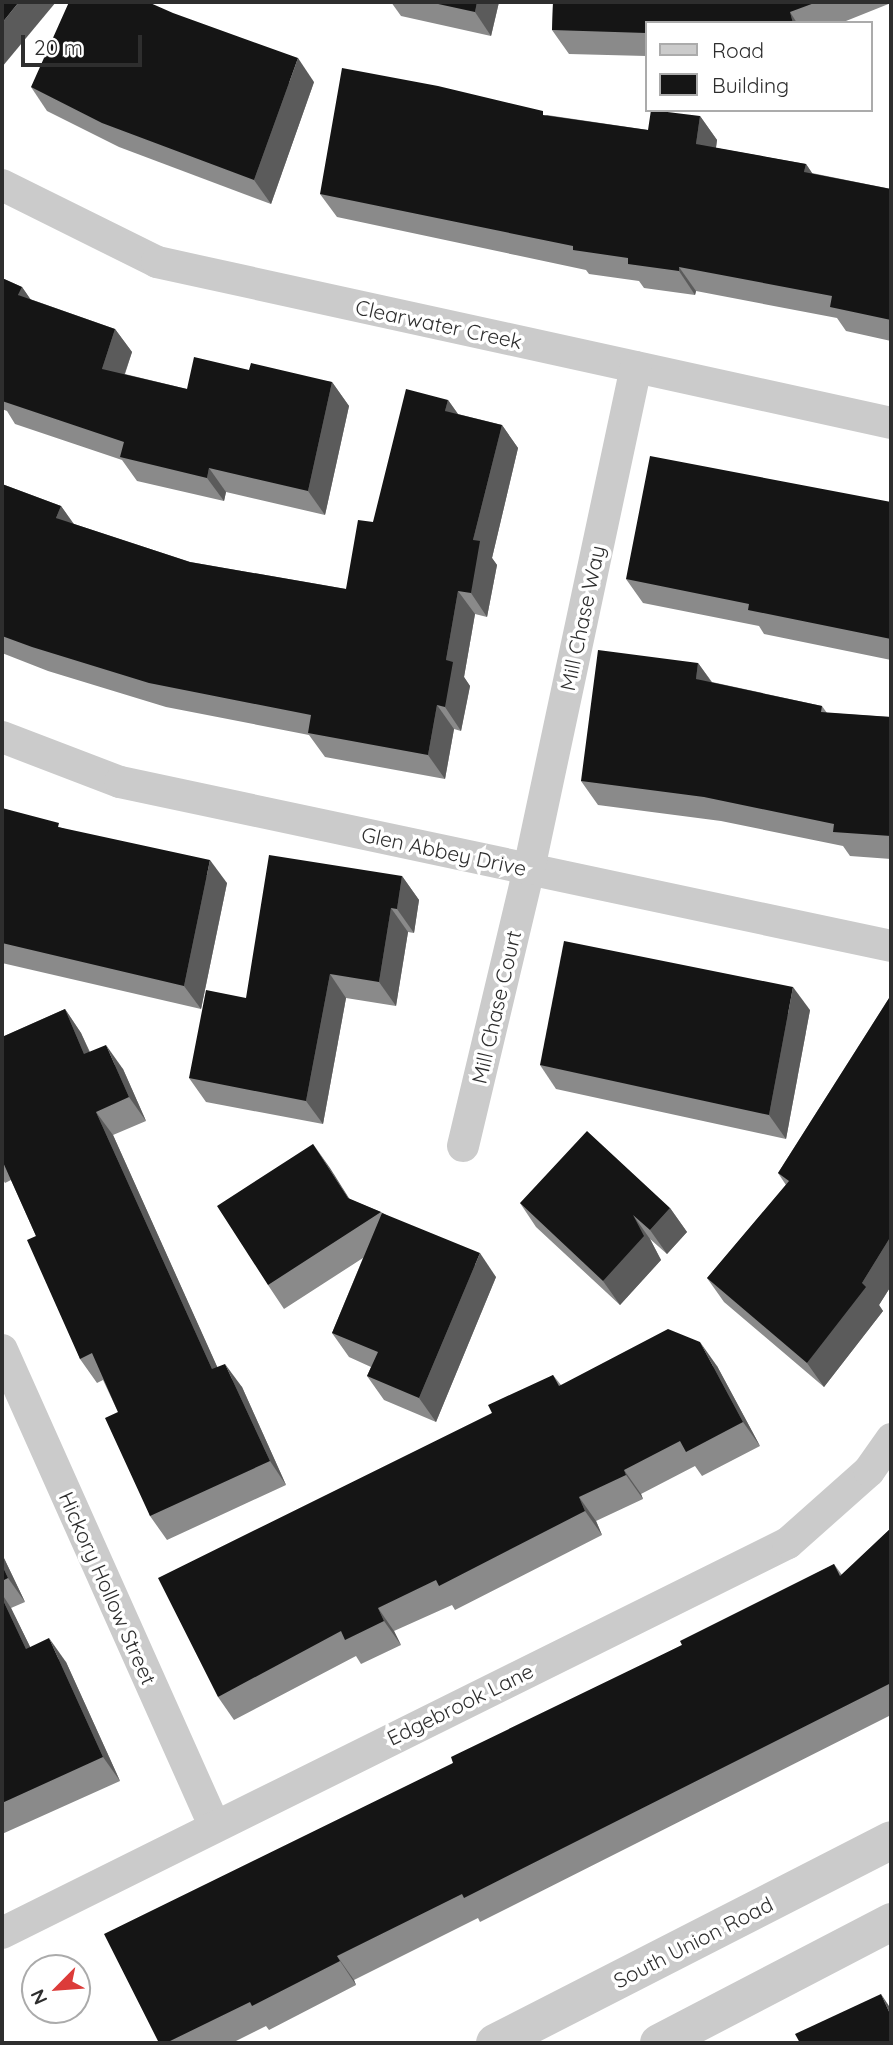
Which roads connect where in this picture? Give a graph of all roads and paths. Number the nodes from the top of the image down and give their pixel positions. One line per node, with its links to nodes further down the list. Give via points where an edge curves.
1 (2, 185): 2 (street, Clearwater Creek, via 157,262)
2 (636, 367): 3 (street, Clearwater Creek); 5 (street, Mill Chase Way)
3 (891, 422)
4 (2, 737): 5 (street, Glen Abbey Drive, via 120,782)
5 (529, 869): 6 (street, Glen Abbey Drive); 7 (street, Mill Chase Court)
6 (891, 946)
7 (463, 1146)
8 (2, 1350): 10 (street, Hickory Hollow Street)
9 (891, 1439): 10 (street, Edgebrook Lane, via 869,1471 788,1543)
10 (214, 1825): 13 (street, Edgebrook Lane)
11 (891, 1840): 14 (street, South Union Road)
12 (891, 1922): 15 (street)
13 (2, 1933)
14 (495, 2043)
15 (659, 2043)

